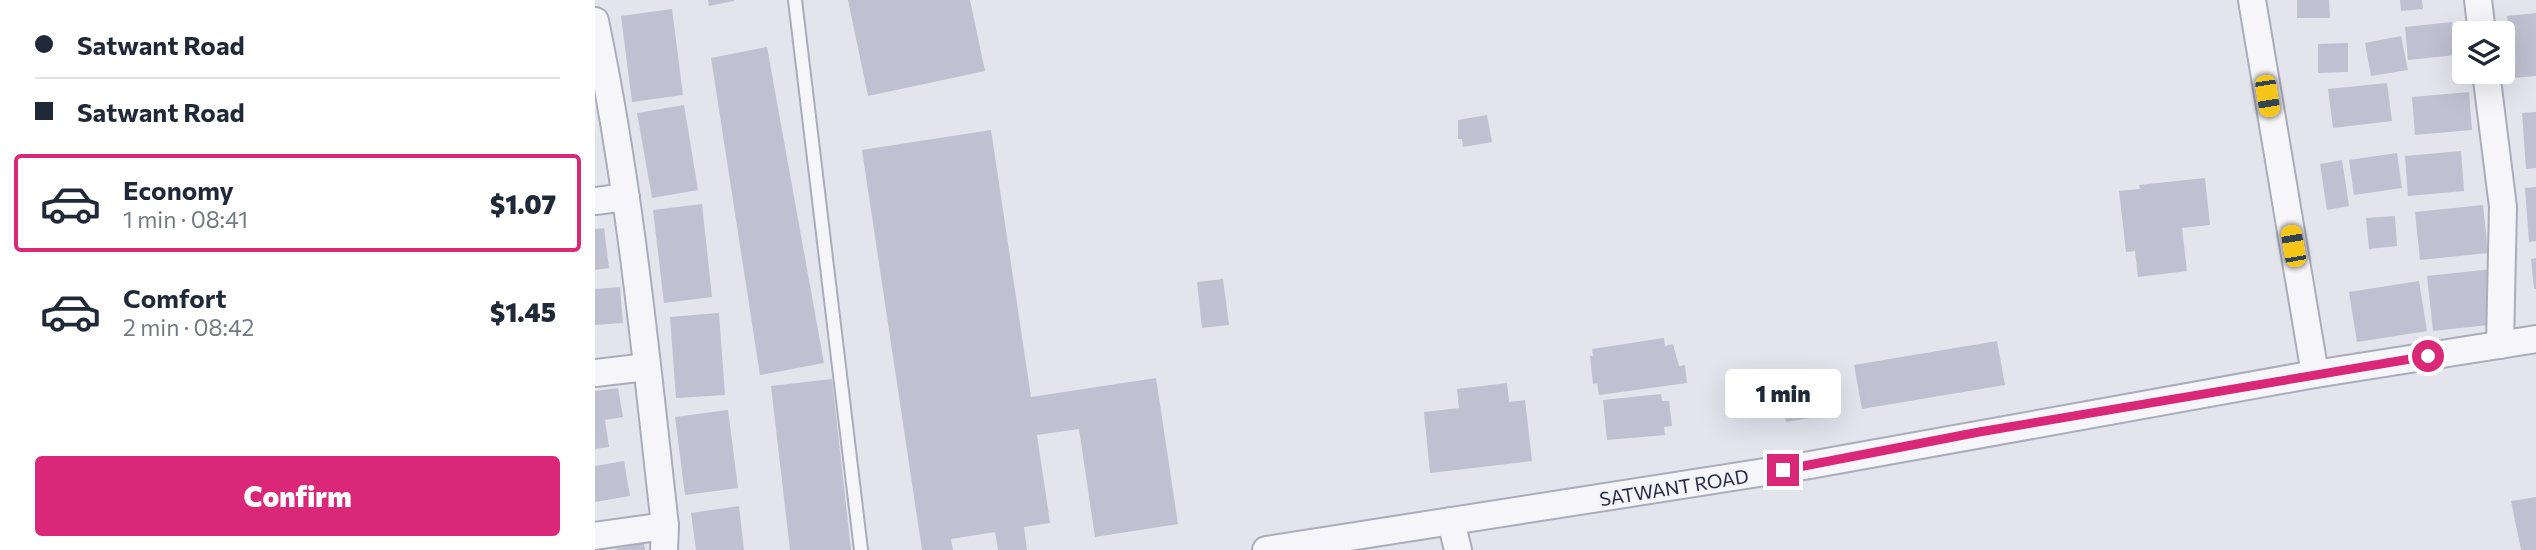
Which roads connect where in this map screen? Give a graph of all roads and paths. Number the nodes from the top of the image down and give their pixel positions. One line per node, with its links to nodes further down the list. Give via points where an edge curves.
1 (795, 0): 17 (lane)
2 (2252, 0): 13 (street)
3 (2477, 0): 5 (street)
4 (595, 21): 7 (street)
5 (2480, 21)
6 (2488, 84): 10 (street, via 2503,206)
7 (626, 197): 8 (street); 11 (street)
8 (595, 201)
9 (2536, 339): 10 (street, SATWANT ROAD)
10 (2500, 345): 13 (street, SATWANT ROAD)
11 (647, 367): 12 (street); 16 (street)
12 (595, 373)
13 (2315, 374): 14 (street, SATWANT ROAD, via 1810,466)
14 (1451, 521): 18 (street, SATWANT ROAD); 19 (street)
15 (595, 536): 16 (street)
16 (665, 538)
17 (862, 550)
18 (1266, 550)
19 (1458, 550)

